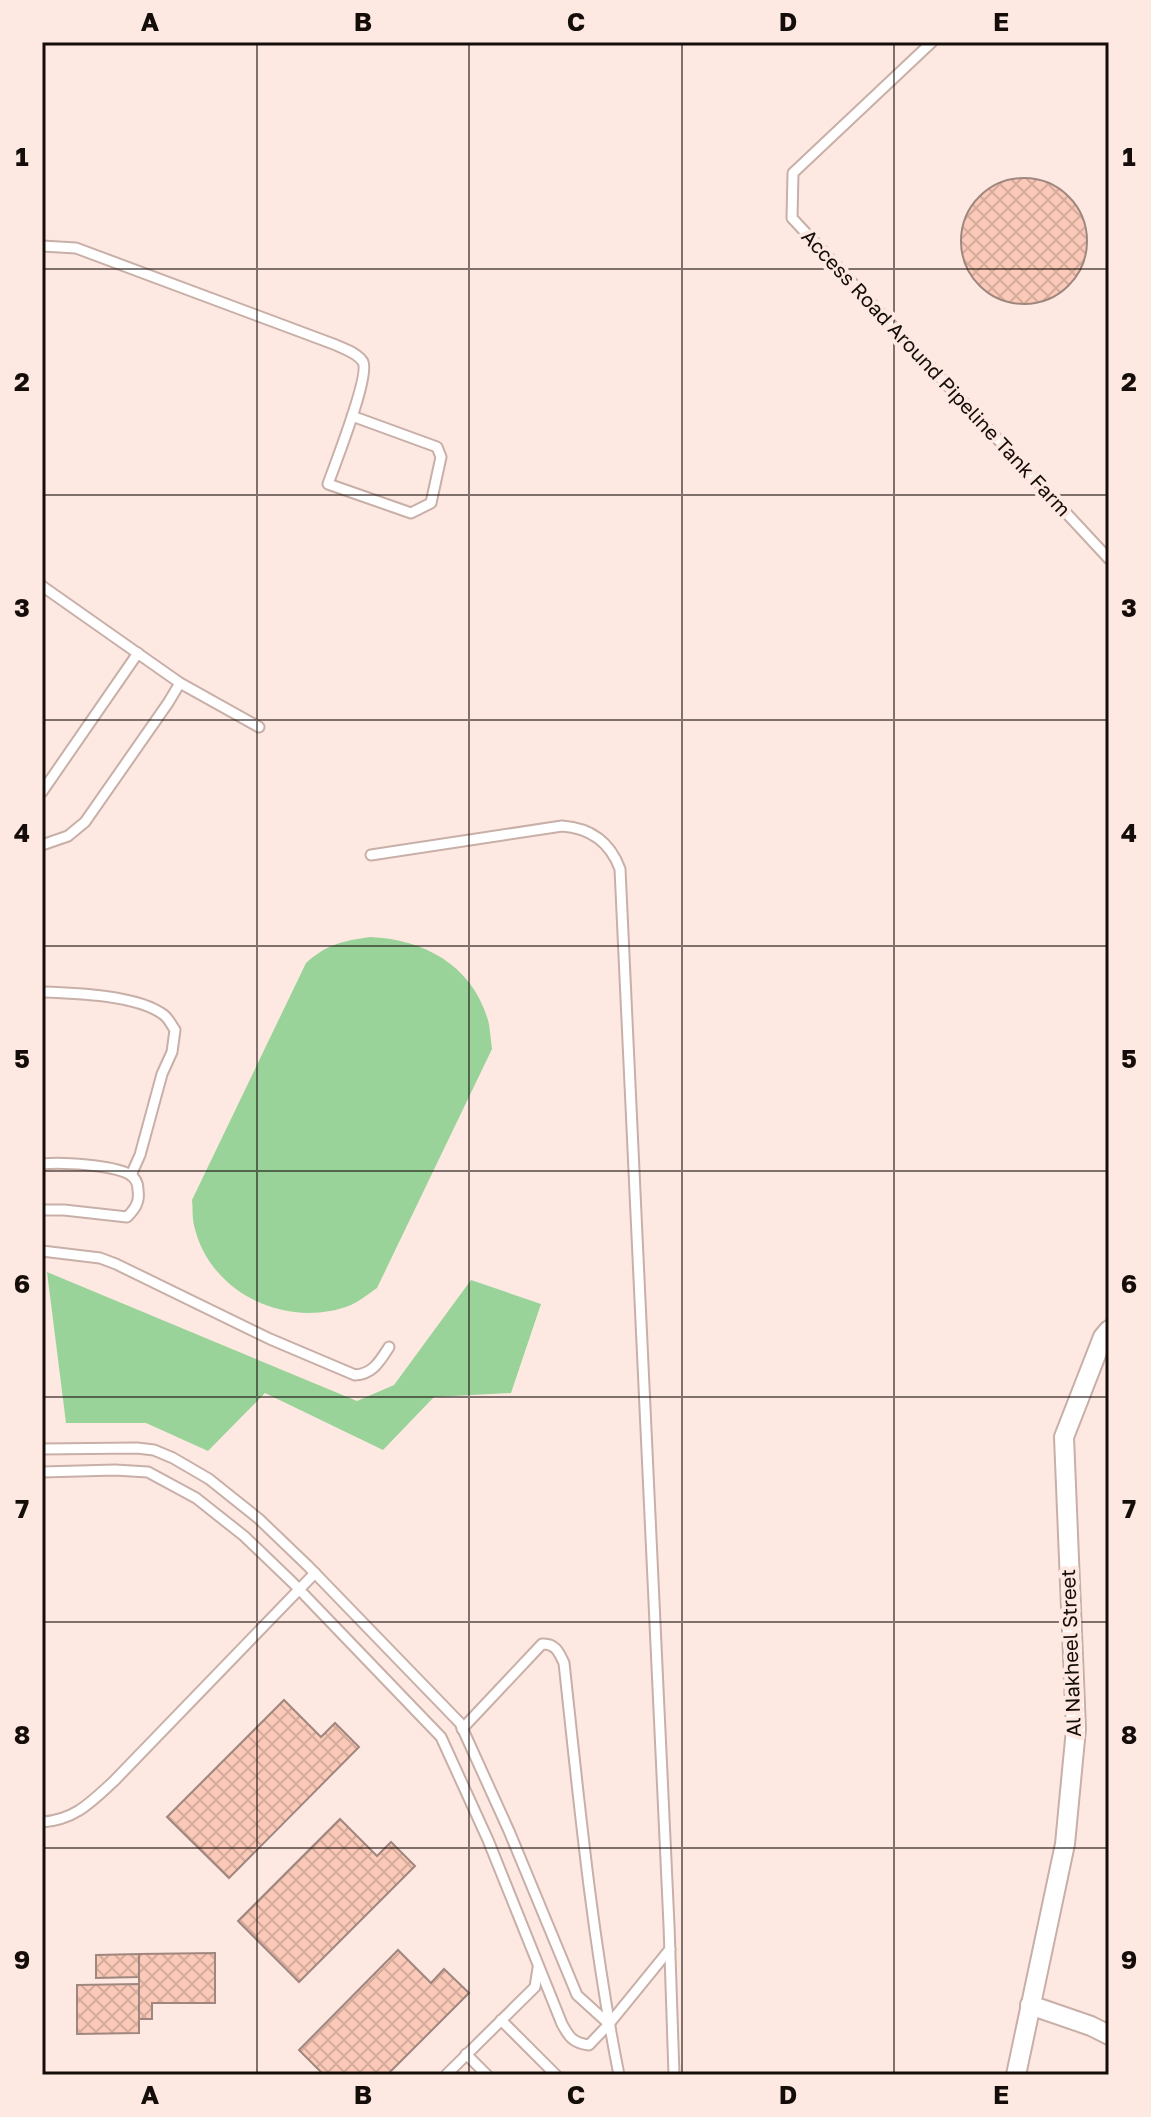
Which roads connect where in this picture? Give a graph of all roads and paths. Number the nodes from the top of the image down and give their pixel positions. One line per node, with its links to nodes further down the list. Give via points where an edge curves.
1 (932, 42): 4 (lane, Access Road Around Pipeline Tank Farm, via 793,173 792,218)
2 (42, 246): 3 (lane, via 76,248 356,355 365,370)
3 (352, 416): 3 (lane, via 437,447 441,457 431,503 411,513 328,484)
4 (1109, 559)
5 (42, 586): 6 (lane)
6 (138, 653): 7 (lane); 9 (lane)
7 (180, 683): 8 (lane); 10 (lane, via 85,822 68,836)
8 (259, 727)
9 (42, 792)
10 (42, 845)
11 (371, 855): 25 (lane, via 562,826 600,839 620,869)
12 (42, 992): 14 (lane, via 146,1006 166,1016 175,1030)
13 (42, 1164): 14 (lane, via 107,1168)
14 (131, 1175): 15 (lane, via 139,1196 127,1217)
15 (42, 1210)
16 (42, 1251): 18 (lane, via 116,1264 355,1375 372,1370)
17 (1109, 1330): 27 (street, Al Nakheel Street, via 1064,1437 1076,1729 1065,1844)
18 (389, 1347)
19 (42, 1449): 21 (lane, via 137,1448 173,1458 259,1519)
20 (42, 1472): 22 (lane, via 148,1472 196,1498)
21 (315, 1573): 22 (lane); 23 (lane)
22 (299, 1589): 24 (lane, via 114,1781 82,1810); 26 (lane, via 441,1737)
23 (462, 1729): 29 (lane, via 577,1995); 29 (lane, via 542,1644 557,1649 564,1663)
24 (42, 1822)
25 (670, 1949): 29 (lane); 36 (lane)
26 (538, 1965): 28 (lane, via 535,1987); 29 (lane, via 570,2039 589,2045)
27 (1030, 2005): 30 (street); 37 (street, Al Nakheel Street)
28 (501, 2020): 31 (lane); 34 (lane)
29 (609, 2024): 35 (lane)
30 (1109, 2035)
31 (466, 2054): 32 (lane); 33 (lane)
32 (446, 2075)
33 (487, 2075)
34 (556, 2075)
35 (619, 2075)
36 (674, 2075)
37 (1016, 2075)

